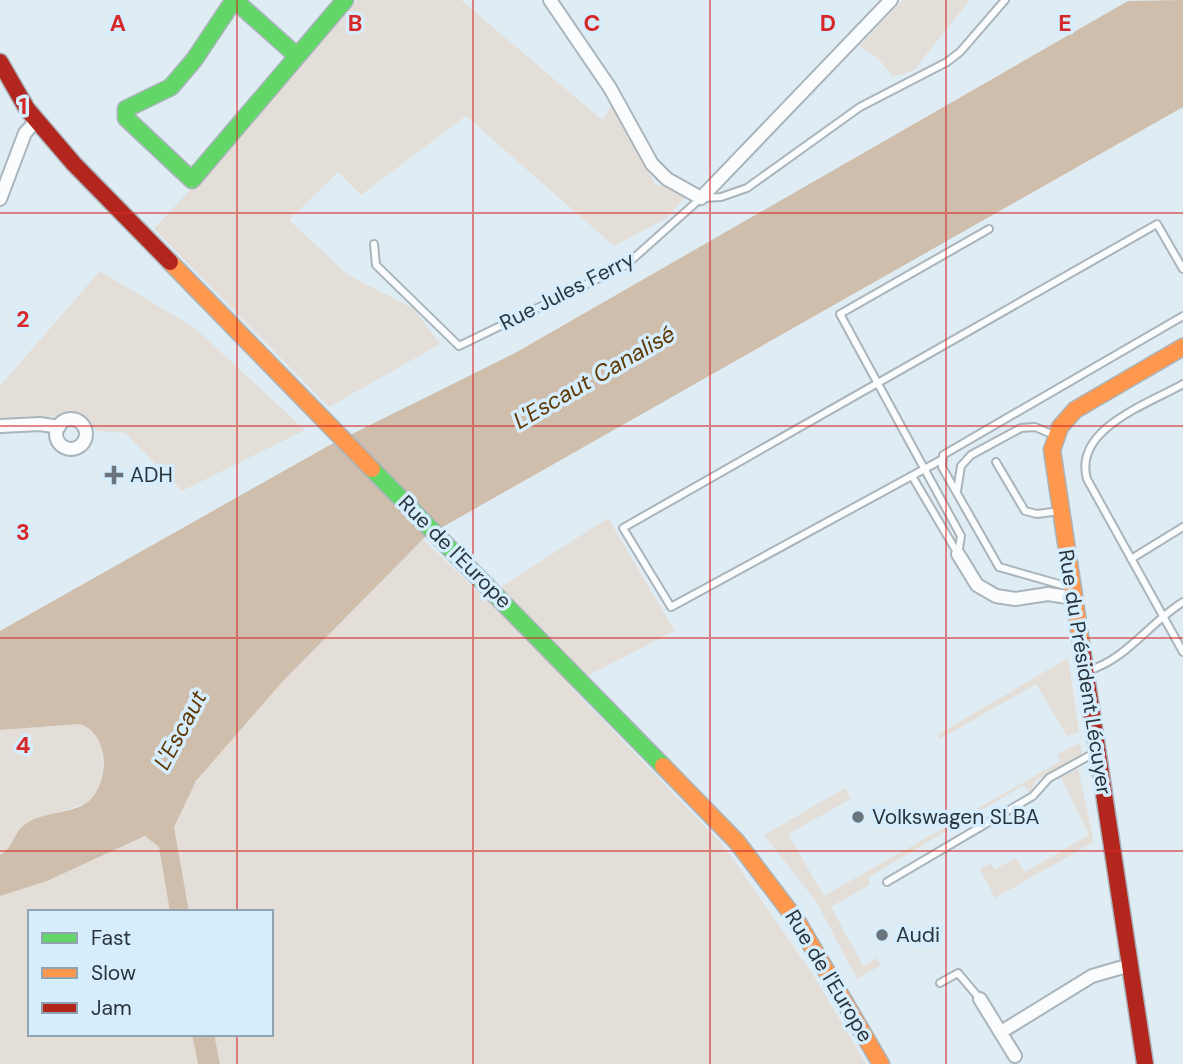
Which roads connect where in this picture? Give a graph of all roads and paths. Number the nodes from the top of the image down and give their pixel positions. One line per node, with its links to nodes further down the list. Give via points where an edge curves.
1 (345, 0): 5 (street)
2 (550, 0): 9 (street, via 610,88 656,170)
3 (891, 0): 9 (street)
4 (1005, 0): 9 (lane, via 947,62 860,107 747,188)
5 (297, 56): 5 (street, via 192,180 125,115 128,106 171,87 232,3)
6 (0, 62): 7 (street, Rue de l'Europe)
7 (36, 121): 8 (street, via 25,133); 41 (street, Rue de l'Europe, via 744,850 801,927)
8 (1, 193)
9 (701, 198): 11 (lane, Rue Jules Ferry, via 620,269 459,346 376,265)
10 (989, 229): 15 (lane, via 840,314)
11 (374, 244)
12 (1183, 269): 15 (lane, via 1157,224)
13 (1183, 316): 20 (lane, via 948,450)
14 (1183, 347): 19 (street, via 1080,406)
15 (877, 384): 22 (lane); 23 (lane, via 624,528 671,607)
16 (1183, 384): 28 (lane, via 1102,430 1087,450 1087,479)
17 (0, 426): 18 (street)
18 (59, 427)
19 (1056, 436): 24 (lane, via 1035,427 1021,428 971,455 960,470); 25 (street, Rue du Président Lécuyer, via 1053,454)
20 (942, 460): 22 (lane); 24 (lane)
21 (996, 463): 25 (lane, via 1025,511)
22 (924, 469): 23 (lane); 27 (lane, via 961,536)
23 (912, 476): 27 (lane)
24 (958, 497): 29 (lane, via 999,567)
25 (1060, 511): 29 (street, Rue du Président Lécuyer)
26 (1183, 527): 28 (lane)
27 (958, 554): 29 (street, via 977,585 996,596 1015,599)
28 (1131, 559): 31 (lane)
29 (1072, 593): 33 (street, Rue du Président Lécuyer)
30 (1183, 602): 31 (lane)
31 (1163, 614): 32 (lane); 33 (lane, via 1113,661)
32 (1183, 652)
33 (1085, 672): 34 (street, Rue du Président Lécuyer)
34 (1097, 752): 35 (lane, via 1049,778 1034,796); 36 (street, Rue du Président Lécuyer)
35 (887, 882)
36 (1129, 965): 39 (street, via 1092,976); 42 (street, Rue du Président Lécuyer)
37 (940, 982): 38 (lane, via 958,974)
38 (981, 999): 39 (street)
39 (1001, 1032): 40 (street)
40 (1015, 1056)
41 (881, 1064)
42 (1145, 1064)

